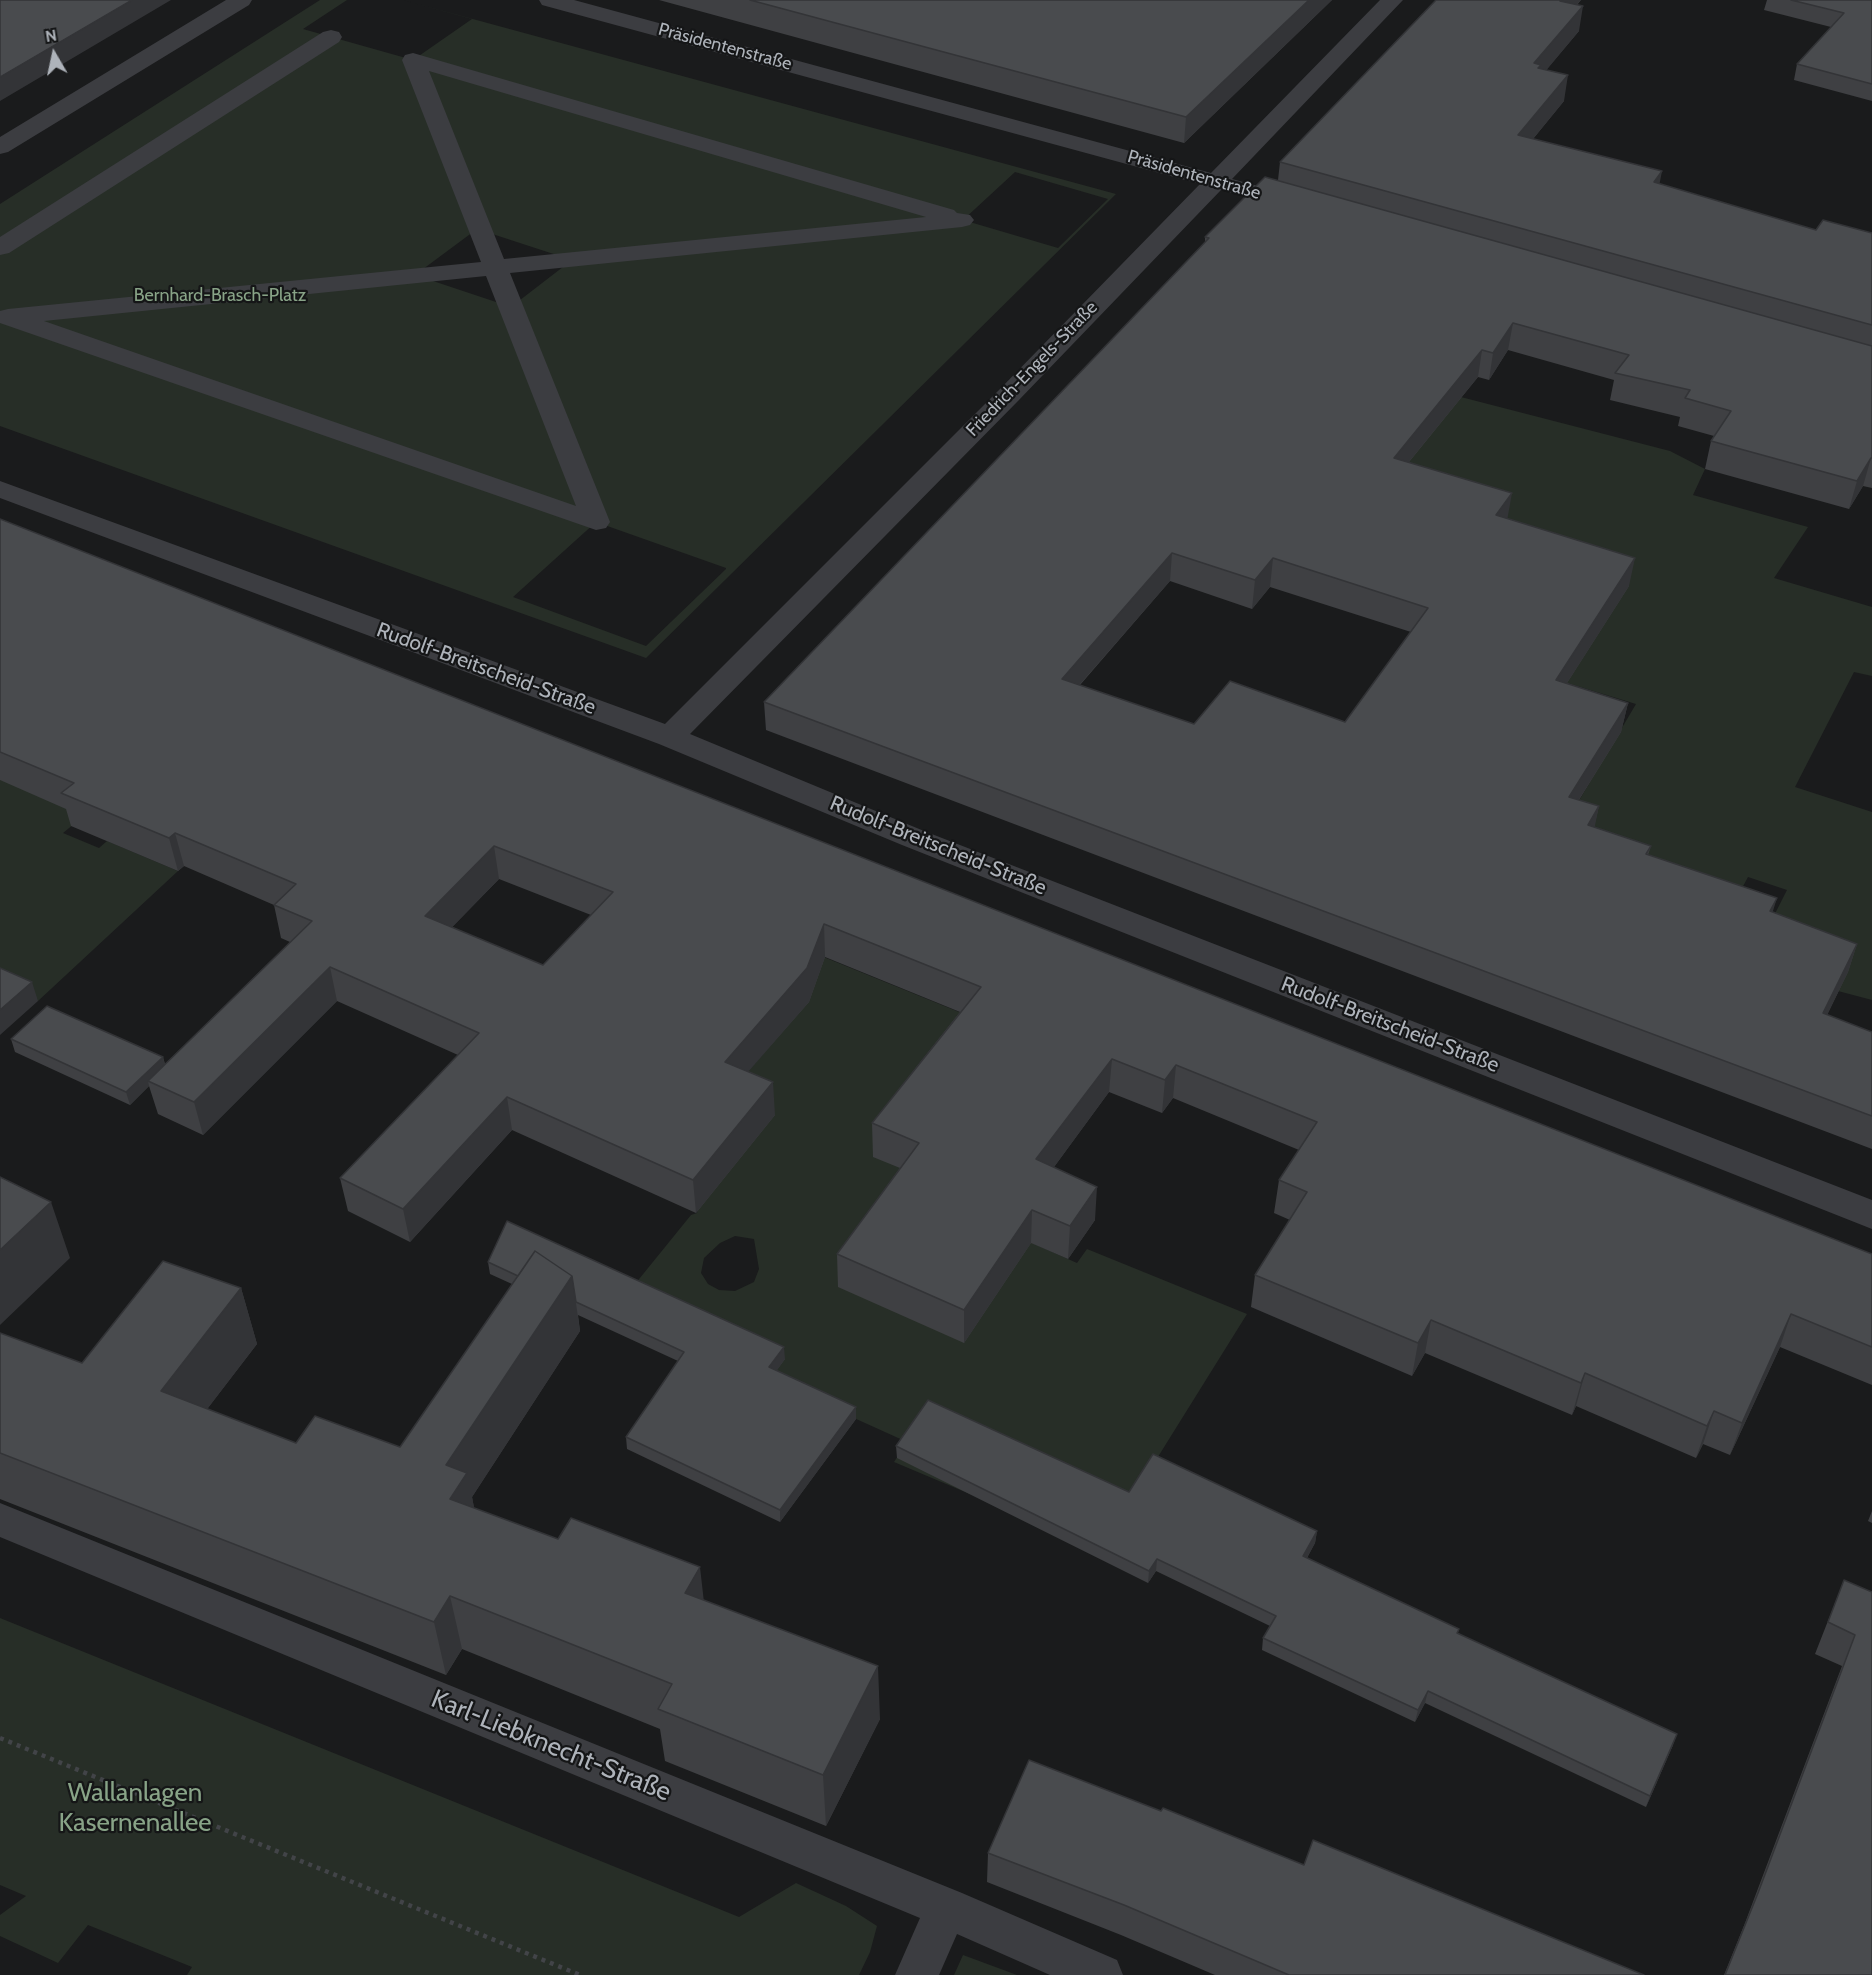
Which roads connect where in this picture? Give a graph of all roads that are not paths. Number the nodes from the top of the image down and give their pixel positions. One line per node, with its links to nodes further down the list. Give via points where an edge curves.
1 (241, 0): 5 (street)
2 (550, 0): 6 (street, Präsidentenstraße)
3 (1392, 0): 6 (street, Friedrich-Engels-Straße)
4 (332, 37): 8 (street)
5 (0, 147)
6 (1216, 181): 7 (street, Präsidentenstraße); 11 (street, Friedrich-Engels-Straße, via 1009,396)
7 (1315, 209)
8 (0, 248)
9 (496, 268): 9 (street, via 799,237 962,220 413,60); 9 (street, via 596,522 8,317)
10 (0, 489): 11 (street, Rudolf-Breitscheid-Straße)
11 (670, 736): 12 (street, Rudolf-Breitscheid-Straße, via 914,838)
12 (1872, 1215)
13 (0, 1520): 14 (street, Karl-Liebknecht-Straße)
14 (946, 1908): 15 (street); 16 (street, Karl-Liebknecht-Straße)
15 (917, 1975)
16 (1101, 1975)

